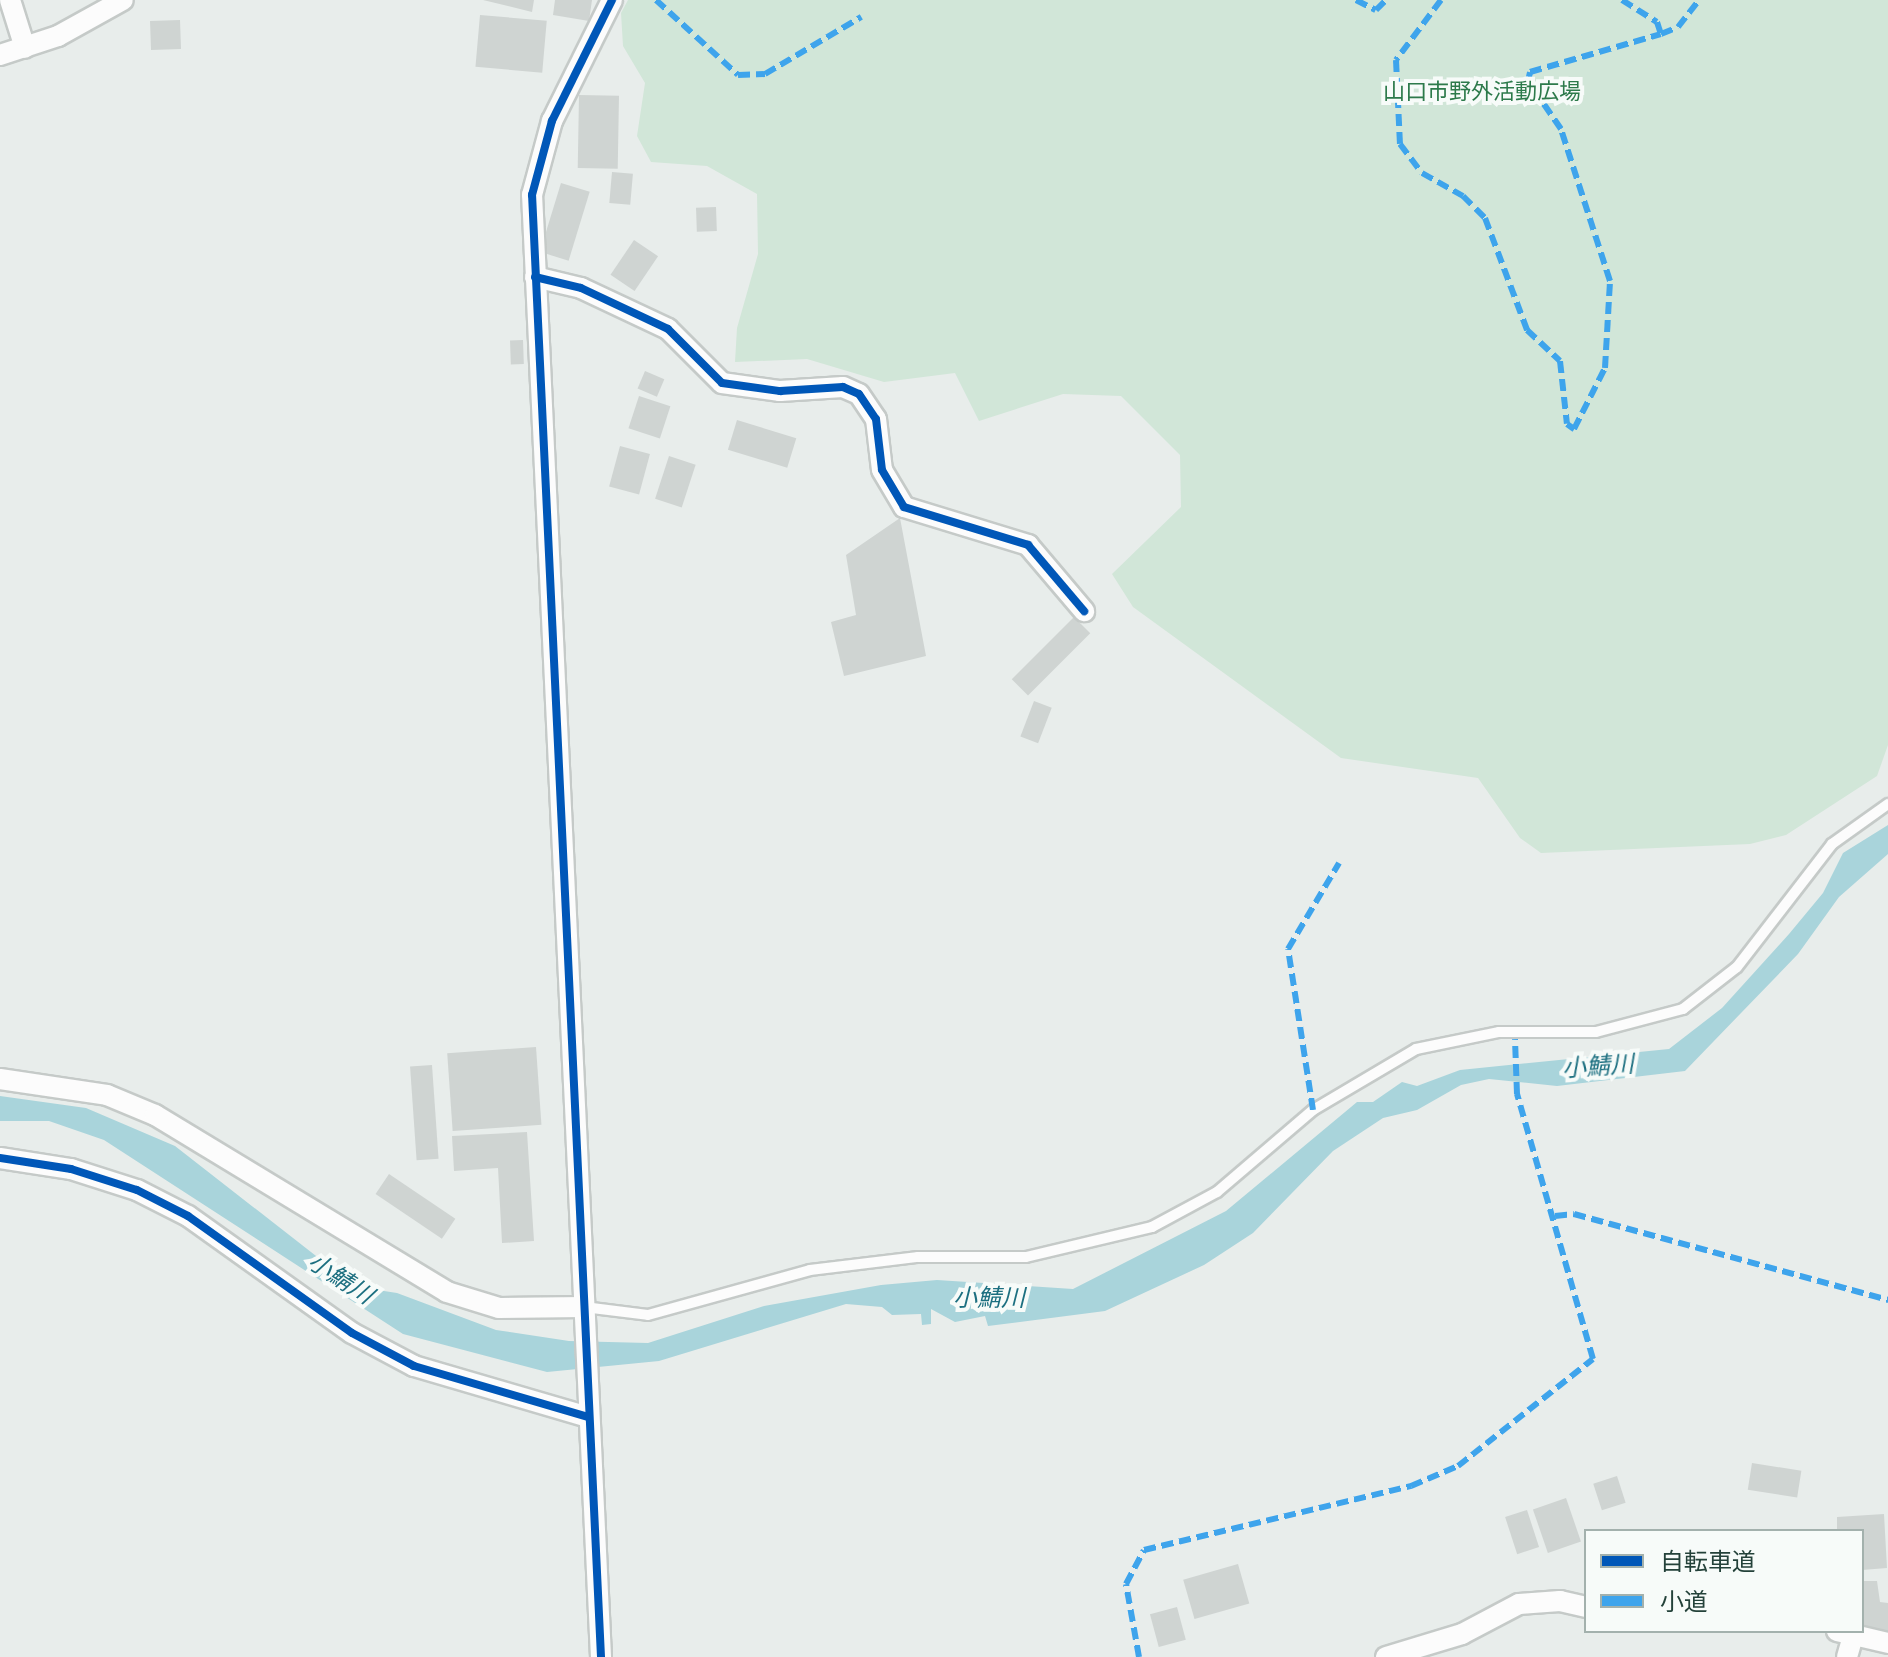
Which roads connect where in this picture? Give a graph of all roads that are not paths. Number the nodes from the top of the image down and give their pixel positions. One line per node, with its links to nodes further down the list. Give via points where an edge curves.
1 (10, 0): 4 (street)
2 (123, 0): 4 (street)
3 (612, 0): 6 (street, via 552,121 532,195)
4 (24, 44): 5 (street)
5 (0, 55)
6 (535, 277): 7 (street, via 581,288 668,329 722,383 780,391 843,387 859,394 876,419 882,470 904,507 1028,545); 11 (street)
7 (1084, 611)
8 (1888, 804): 11 (lane, via 1832,844 1737,967 1683,1009 1596,1032 1416,1049 1362,1077 1217,1192 1152,1227 1026,1257 918,1257 810,1270 648,1315)
9 (0, 1079): 11 (street, via 107,1095 155,1115 447,1292 499,1308)
10 (0, 1158): 12 (street, via 71,1169 137,1190 188,1216 352,1333 414,1366)
11 (584, 1314): 12 (street)
12 (588, 1407): 16 (street)
13 (1584, 1607): 17 (street, via 1560,1601 1519,1604 1462,1634)
14 (1845, 1634): 15 (street); 18 (street)
15 (1888, 1643)
16 (601, 1657)
17 (1386, 1657)
18 (1847, 1657)

